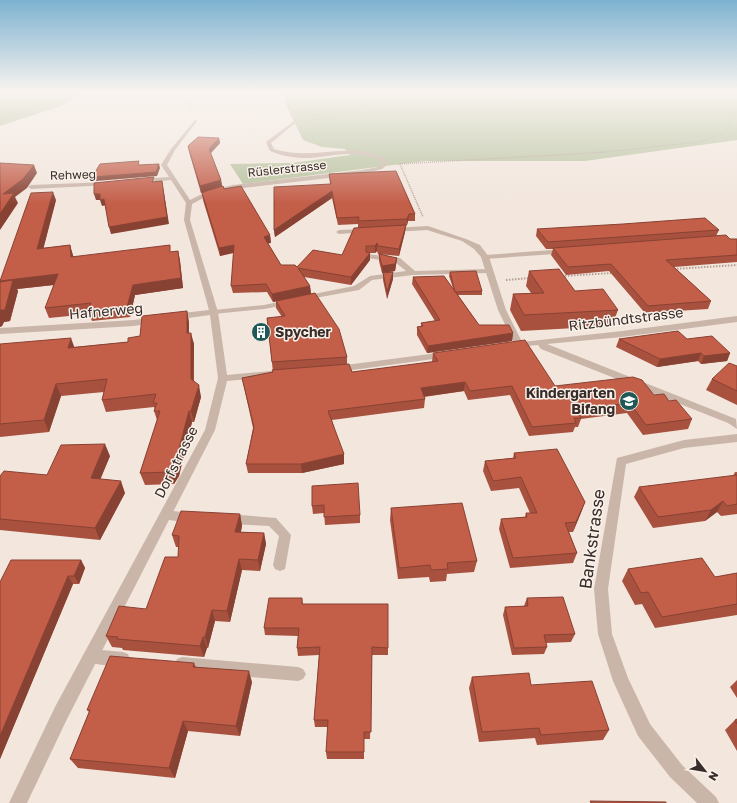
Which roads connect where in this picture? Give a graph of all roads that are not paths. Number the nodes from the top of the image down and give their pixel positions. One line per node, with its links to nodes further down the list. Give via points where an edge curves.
1 (189, 129): 3 (street, via 164,165)
2 (286, 129): 7 (street, Rüslerstrasse, via 268,144 272,150 284,155 302,157 363,152 379,156 385,164 380,168 363,172 212,191)
3 (172, 178): 4 (street); 7 (street)
4 (133, 182)
5 (112, 184): 6 (street, Rehweg)
6 (31, 187)
7 (189, 203): 14 (street, Dorfstrasse, via 187,220)
8 (339, 232): 11 (street, via 428,228 464,240 477,247)
9 (571, 251): 11 (street)
10 (370, 256): 13 (street, via 397,260)
11 (485, 257): 12 (street)
12 (489, 270): 13 (street, Hafnerweg); 18 (street, via 502,310)
13 (413, 273): 14 (street, Hafnerweg, via 370,278 356,288 272,305)
14 (214, 312): 16 (street, Hafnerweg, via 134,323); 23 (street, Dorfstrasse)
15 (737, 319): 17 (street, Ritzbündtstrasse)
16 (0, 331)
17 (540, 342): 18 (street, Ritzbündtstrasse); 24 (street, via 544,347 676,398)
18 (519, 344): 19 (street, Ritzbündtstrasse)
19 (503, 346)
20 (458, 353): 21 (street, via 358,368)
21 (326, 370)
22 (278, 374): 23 (street)
23 (223, 378): 26 (street, Dorfstrasse, via 210,430)
24 (737, 425)
25 (737, 438): 35 (street, Bankstrasse, via 684,444 621,461 601,589 605,634 621,681 644,730 676,771)
26 (166, 515): 27 (street); 30 (street, Dorfstrasse)
27 (204, 517)
28 (219, 518): 29 (street, via 272,521 285,535)
29 (280, 565)
30 (90, 656): 31 (street); 34 (street, Dorfstrasse)
31 (137, 660)
32 (167, 663): 33 (street)
33 (298, 674)
34 (18, 803)
35 (710, 803)

